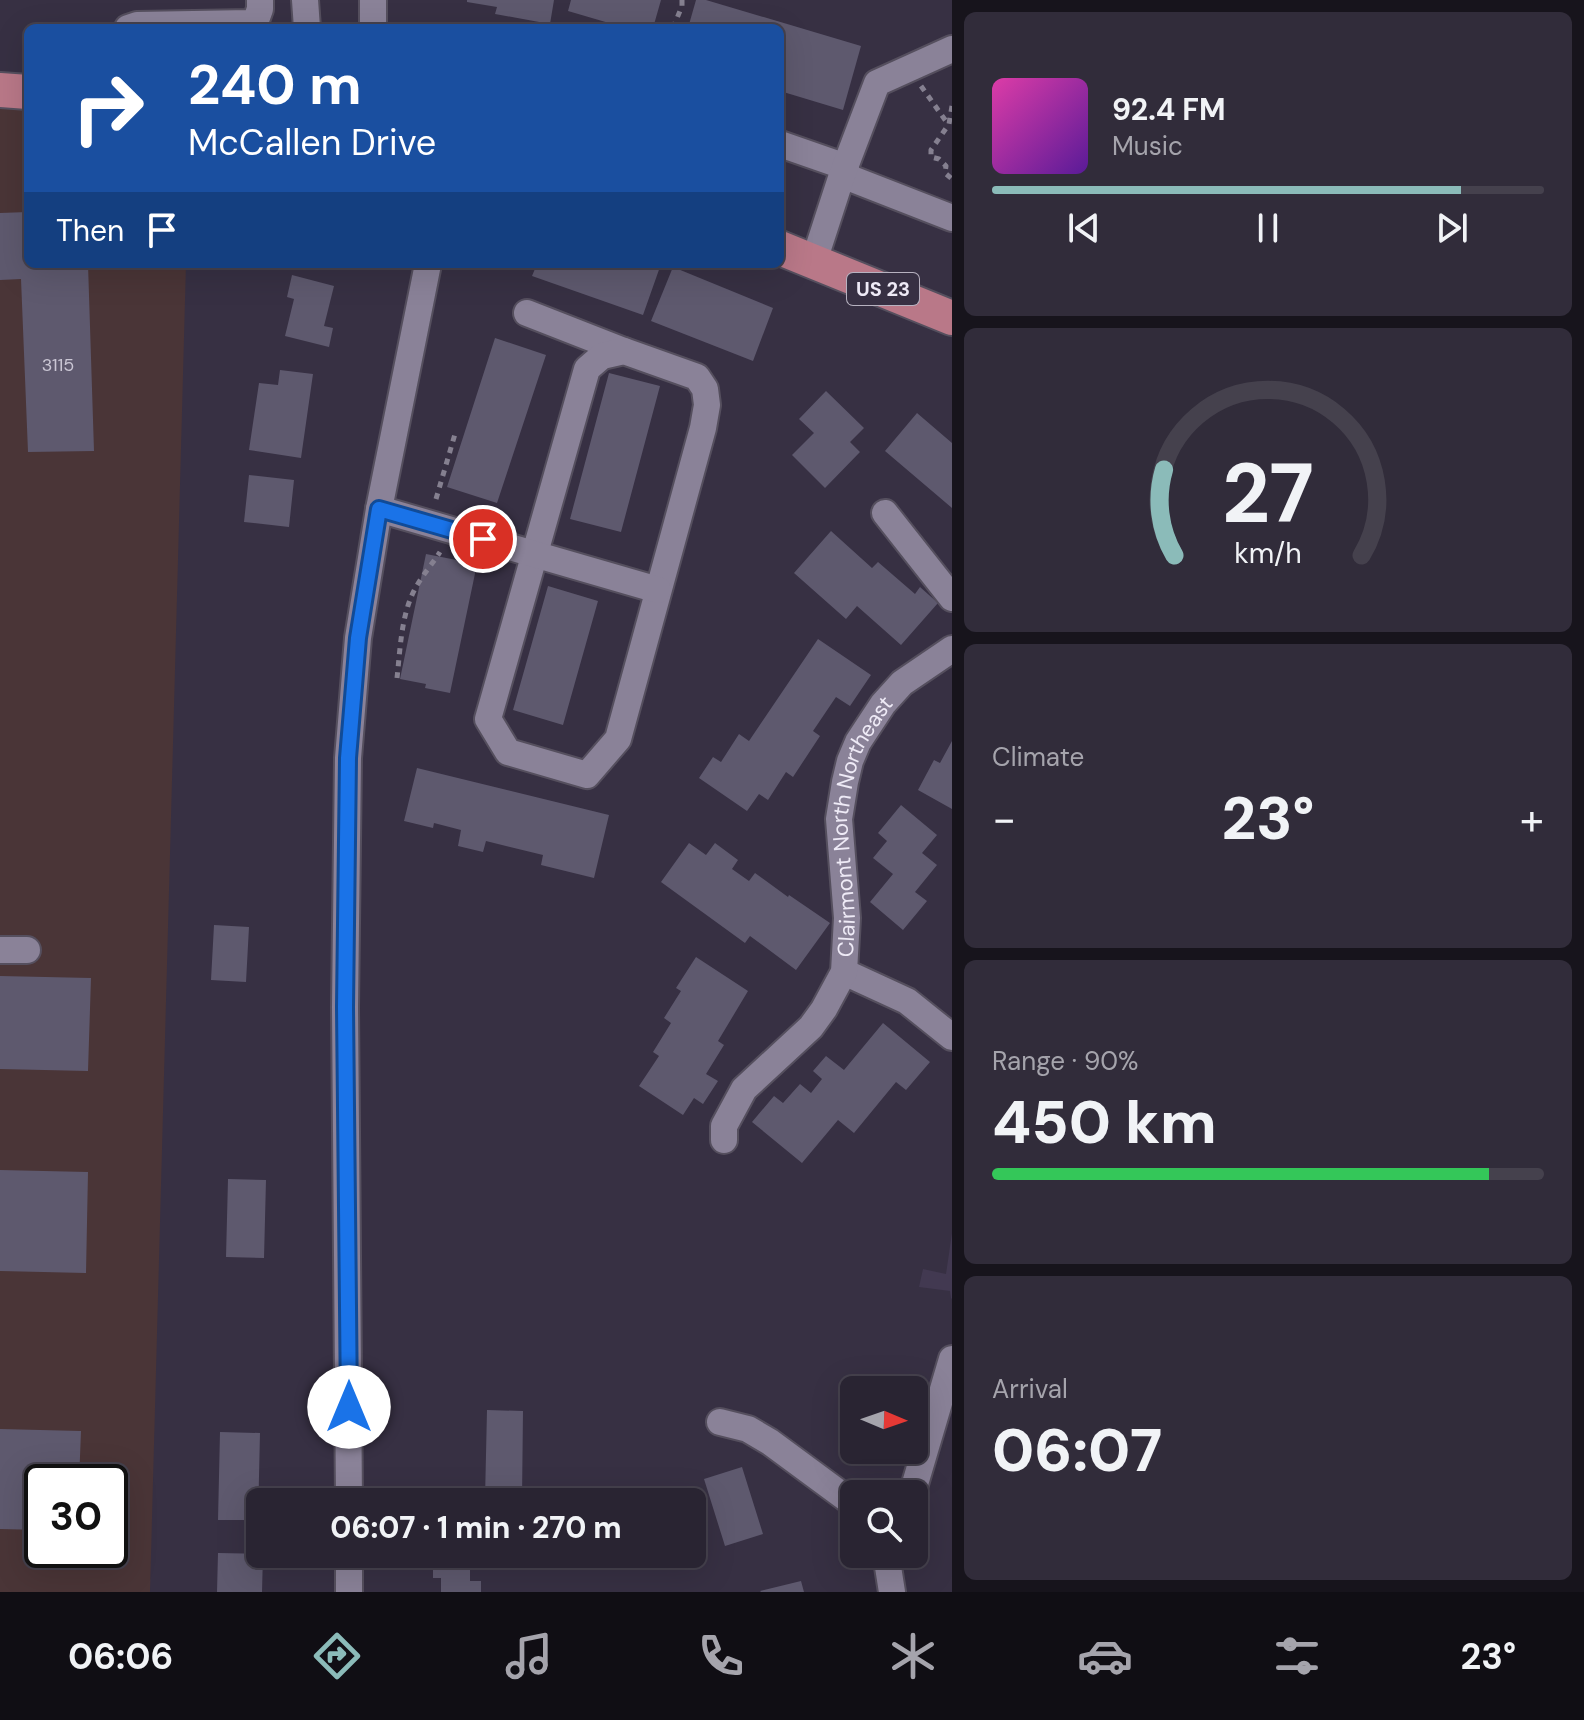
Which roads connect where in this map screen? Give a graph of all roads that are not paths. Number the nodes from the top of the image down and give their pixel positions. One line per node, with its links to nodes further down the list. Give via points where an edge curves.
1 (260, 0): 4 (street, via 256,20 250,23)
2 (305, 0): 5 (street)
3 (373, 0): 6 (street)
4 (194, 24)
5 (307, 24)
6 (373, 24)
7 (952, 49): 11 (street, via 877,83)
8 (0, 90): 9 (main road)
9 (24, 92)
10 (784, 146): 11 (street)
11 (844, 171): 12 (street); 14 (street)
12 (952, 218)
13 (784, 250): 14 (main road, US 23)
14 (814, 261): 17 (main road, US 23)
15 (427, 268): 19 (street)
16 (527, 313): 18 (street)
17 (952, 318)
18 (624, 351): 21 (street, via 602,356 587,369); 22 (street, via 697,377 705,389 703,428)
19 (379, 509): 21 (street); 33 (street, via 358,638 348,758)
20 (885, 513): 23 (street)
21 (534, 554): 22 (street); 22 (street, via 488,719 508,752 587,775 618,739)
22 (658, 590)
23 (952, 598)
24 (952, 649): 27 (street, Clairmont North Northeast, via 902,683 871,722 850,761 839,819 847,918)
25 (0, 950): 26 (street)
26 (27, 950)
27 (844, 972): 28 (street, via 907,1001); 29 (street, Clairmont North Northeast, via 811,1027 744,1089 724,1126)
28 (952, 1037)
29 (724, 1140)
30 (952, 1359): 32 (street)
31 (720, 1422): 34 (street, via 770,1442)
32 (916, 1480)
33 (349, 1488)
34 (840, 1494)
35 (349, 1568): 37 (street)
36 (888, 1568): 38 (street)
37 (349, 1592)
38 (892, 1592)

